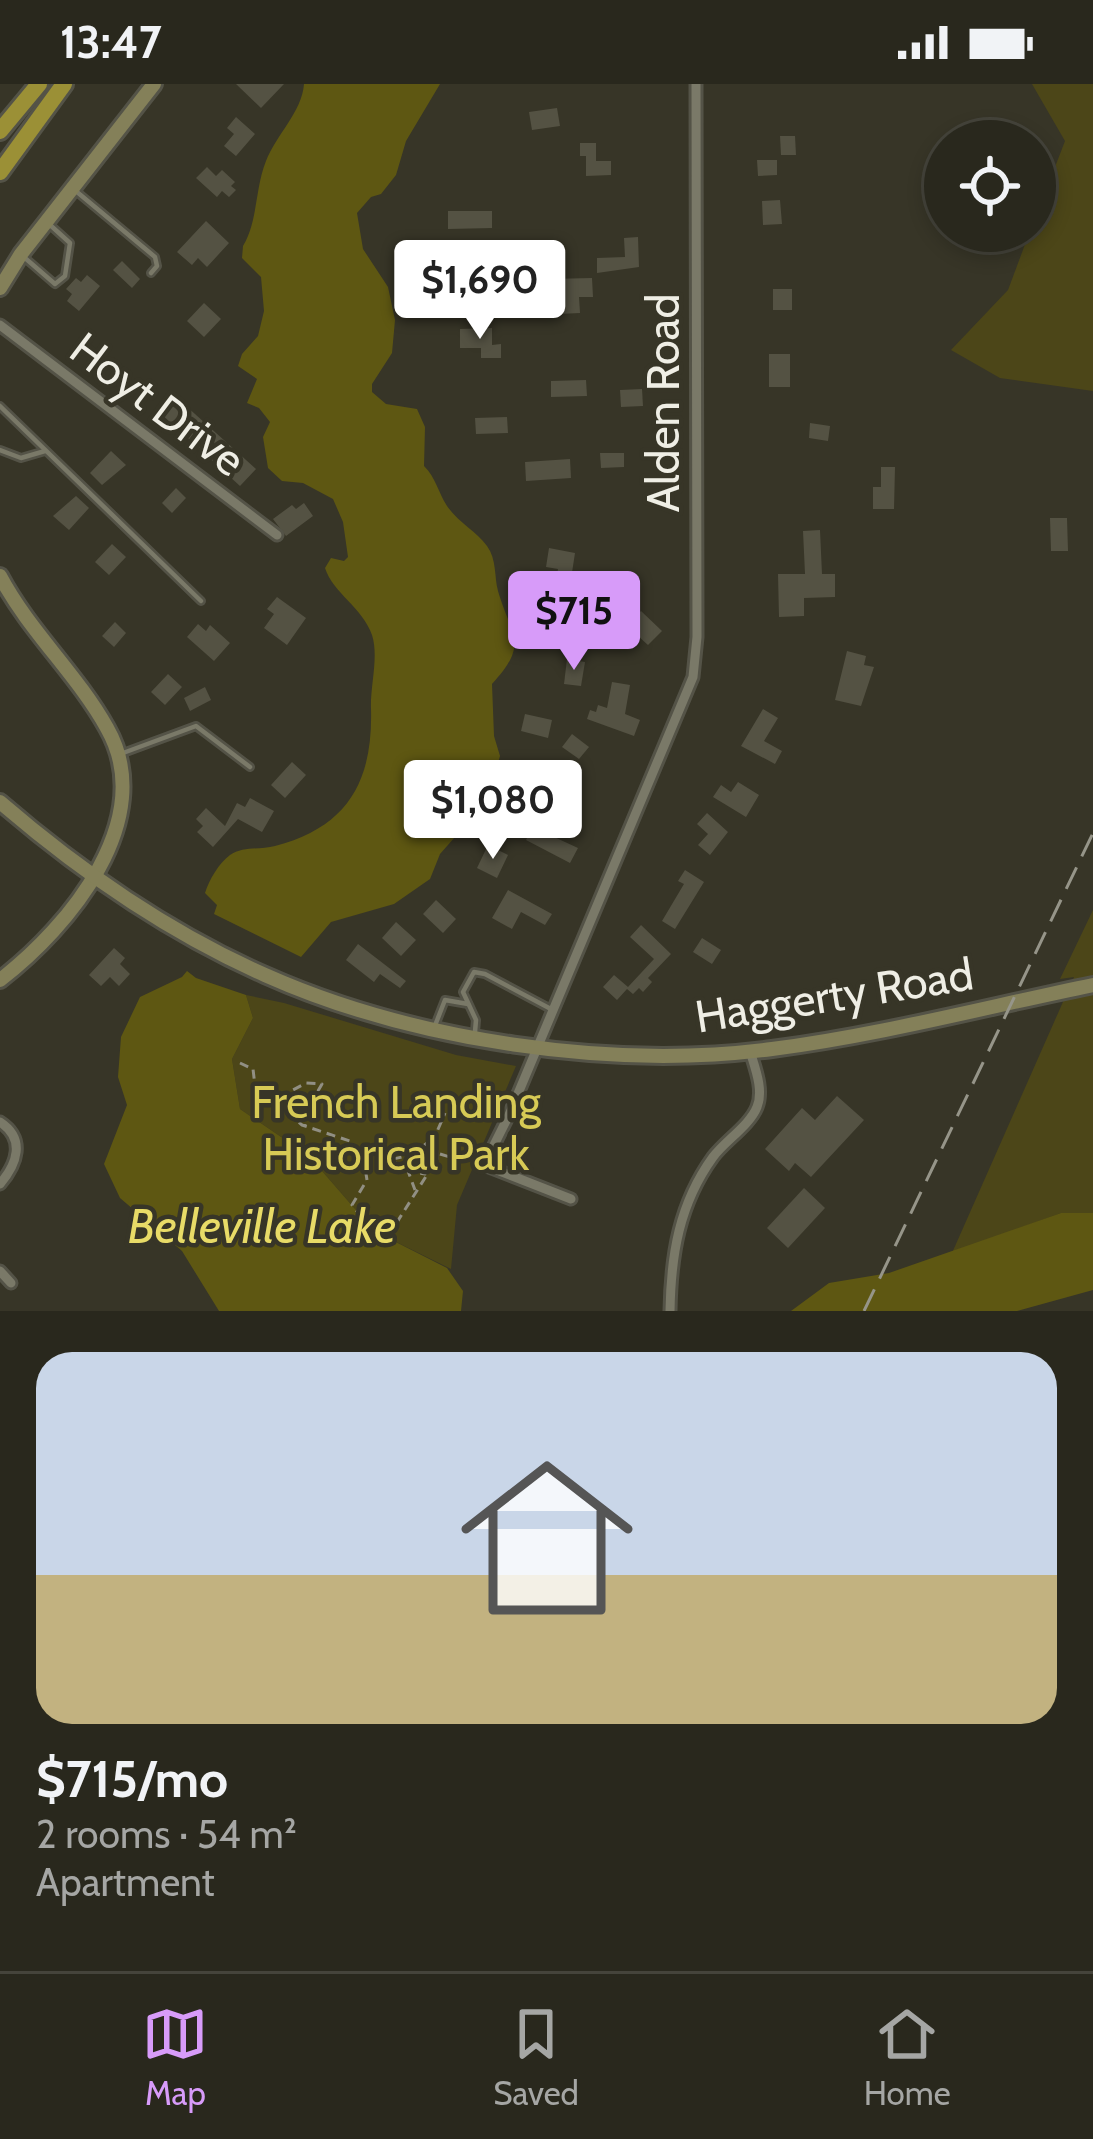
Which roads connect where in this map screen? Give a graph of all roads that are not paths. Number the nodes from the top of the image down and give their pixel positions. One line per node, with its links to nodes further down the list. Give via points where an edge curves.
1 (39, 84): 5 (highway)
2 (64, 84): 6 (highway)
3 (154, 84): 7 (main road)
4 (696, 84): 26 (street, Alden Road, via 696,658 687,698)
5 (0, 131)
6 (0, 172)
7 (72, 189): 8 (main road); 10 (lane, via 155,257)
8 (46, 221): 9 (main road); 9 (lane, via 70,243 65,276 56,284)
9 (21, 254): 11 (main road)
10 (151, 272)
11 (0, 288)
12 (0, 325): 16 (street, Hoyt Drive)
13 (0, 406): 15 (lane)
14 (0, 450): 15 (lane, via 21,458)
15 (46, 450): 18 (lane)
16 (277, 535)
17 (0, 576): 19 (main road, via 95,708)
18 (201, 601)
19 (118, 755): 20 (lane, via 196,726); 22 (main road, via 123,795)
20 (250, 767)
21 (0, 802): 22 (main road, Haggerty Road)
22 (93, 877): 23 (main road, via 74,907); 27 (main road, Haggerty Road, via 266,976)
23 (0, 980)
24 (1093, 985): 30 (main road, Haggerty Road)
25 (469, 1004): 26 (lane, via 463,992 474,972); 27 (lane, via 445,1000); 28 (lane)
26 (551, 1010): 29 (street, Alden Road)
27 (434, 1029): 28 (main road, Haggerty Road)
28 (475, 1038): 29 (main road, Haggerty Road)
29 (534, 1048): 30 (main road, Haggerty Road, via 662,1057); 33 (street, Alden Road, via 484,1165)
30 (750, 1051): 36 (street, via 757,1110 714,1156 686,1208 673,1248)
31 (0, 1122): 32 (street, via 18,1148)
32 (0, 1184)
33 (571, 1199)
34 (0, 1271): 35 (street)
35 (11, 1283)
36 (670, 1311)

